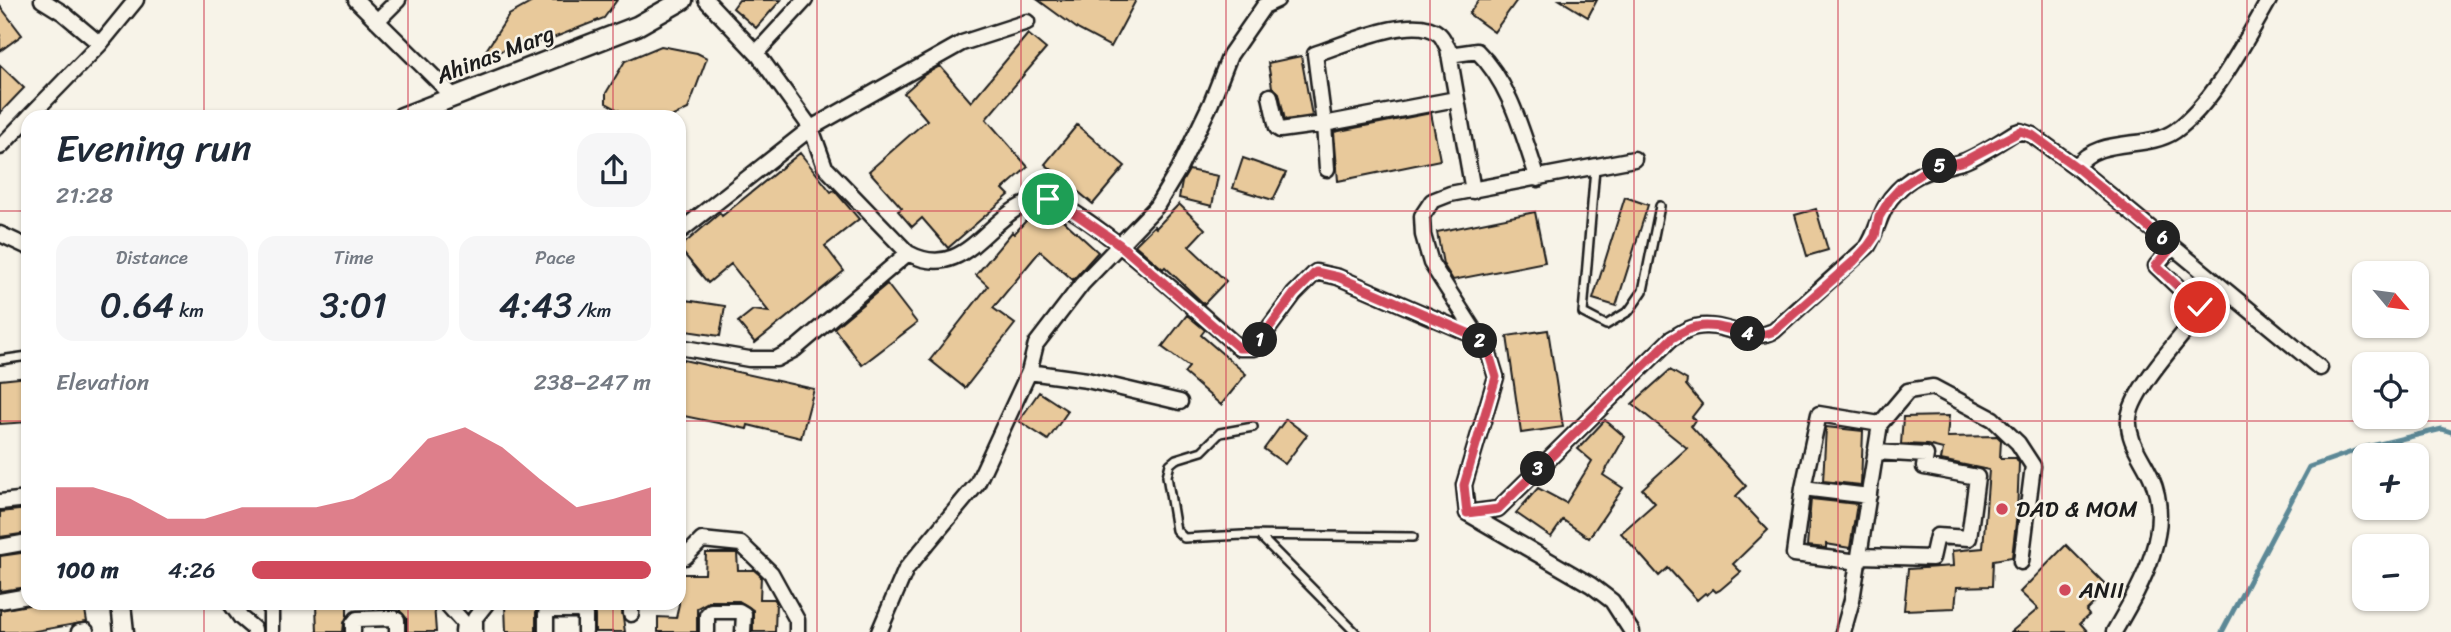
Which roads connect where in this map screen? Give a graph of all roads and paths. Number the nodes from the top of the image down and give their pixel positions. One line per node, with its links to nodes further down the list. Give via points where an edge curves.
1 (42, 0): 12 (street)
2 (136, 0): 12 (street)
3 (356, 0): 10 (street)
4 (398, 0): 10 (street)
5 (681, 0): 15 (street, Ahinas Marg, via 637,26)
6 (706, 0): 13 (street)
7 (805, 0): 13 (street)
8 (1277, 0): 34 (street, via 1264,6 1230,55 1180,169 1156,206)
9 (2269, 0): 25 (street, via 2220,81 2190,119 2173,133 2150,141 2092,153)
10 (377, 21): 15 (street)
11 (1027, 22): 22 (street, via 962,43)
12 (100, 44): 18 (street)
13 (759, 55): 22 (street)
14 (1449, 55): 17 (street); 20 (street, via 1439,34 1412,26 1315,54); 28 (street, via 1477,51 1486,60 1510,102)
15 (453, 96): 19 (street, Ahinas Marg)
16 (1270, 96): 20 (street, via 1278,129)
17 (1456, 99): 20 (street); 29 (street)
18 (36, 110)
19 (419, 110)
20 (1324, 124): 27 (street)
21 (21, 125): 23 (street)
22 (811, 128): 31 (street); 36 (street, via 825,166)
23 (0, 147)
24 (1634, 159): 26 (street)
25 (2076, 167): 35 (street); 51 (street, via 2021,131 1964,161 1926,170 1890,199 1875,236 1854,261 1774,331 1762,337 1712,325 1694,327 1671,339 1498,509)
26 (1595, 168): 28 (street); 30 (lane, via 1583,313 1606,325 1629,311 1643,291)
27 (1327, 169)
28 (1538, 179): 29 (street)
29 (1473, 191): 37 (street, via 1432,201 1422,216 1431,263)
30 (1660, 206)
31 (686, 226)
32 (0, 234): 33 (street)
33 (21, 244)
34 (1119, 244): 36 (street, via 1048,199 1023,204 950,259 922,261); 37 (street, via 1239,348 1254,348 1316,272 1338,277); 42 (street, via 1036,344)
35 (2172, 247): 41 (street); 82 (street, via 2156,266 2200,307 2200,313 2142,388 2129,416 2129,437 2152,480 2158,511 2154,550 2144,579)
36 (908, 253): 38 (street, via 776,359)
37 (1477, 337): 51 (street, via 1489,354 1496,377 1464,485)
38 (686, 348)
39 (21, 357): 40 (lane)
40 (0, 360)
41 (2320, 368)
42 (1029, 372): 43 (street); 78 (street, via 977,484 906,569)
43 (1180, 402)
44 (1880, 424): 46 (street); 47 (street, via 1819,414); 58 (street, via 1908,391 1933,387 1993,419 2018,443 2034,466)
45 (1253, 428): 52 (lane, via 1220,433 1202,451 1176,459 1167,476 1176,530 1184,538)
46 (1875, 452): 48 (street); 57 (street, via 1926,455 1924,467 1977,477 1969,538 1937,536 1932,558)
47 (1803, 488): 48 (street); 57 (street, via 1794,554)
48 (1869, 496): 57 (street)
49 (21, 500): 50 (street)
50 (0, 502)
51 (1467, 513): 80 (street, via 1591,585 1612,601)
52 (1259, 535): 53 (lane); 79 (lane)
53 (1413, 537)
54 (21, 543): 55 (street)
55 (0, 547)
56 (686, 555): 77 (street, via 702,540 741,544 771,573 797,620)
57 (1859, 559): 81 (street)
58 (2021, 562)
59 (21, 597): 60 (street)
60 (0, 601)
61 (122, 610): 66 (street)
62 (235, 610): 67 (street)
63 (271, 610): 68 (street)
64 (452, 610): 71 (street, via 464,623)
65 (481, 610): 72 (street, via 475,618)
66 (124, 632)
67 (254, 632)
68 (271, 632)
69 (353, 632): 70 (street, via 357,619 393,618)
70 (397, 632)
71 (463, 632)
72 (475, 632)
73 (546, 632): 74 (street, via 546,614 551,610 580,610 585,615)
74 (585, 632)
75 (707, 632): 76 (street, via 711,611 739,611 744,614)
76 (743, 632)
77 (797, 632)
78 (879, 632)
79 (1355, 632)
80 (1632, 632)
81 (1843, 632)
82 (2114, 632)

